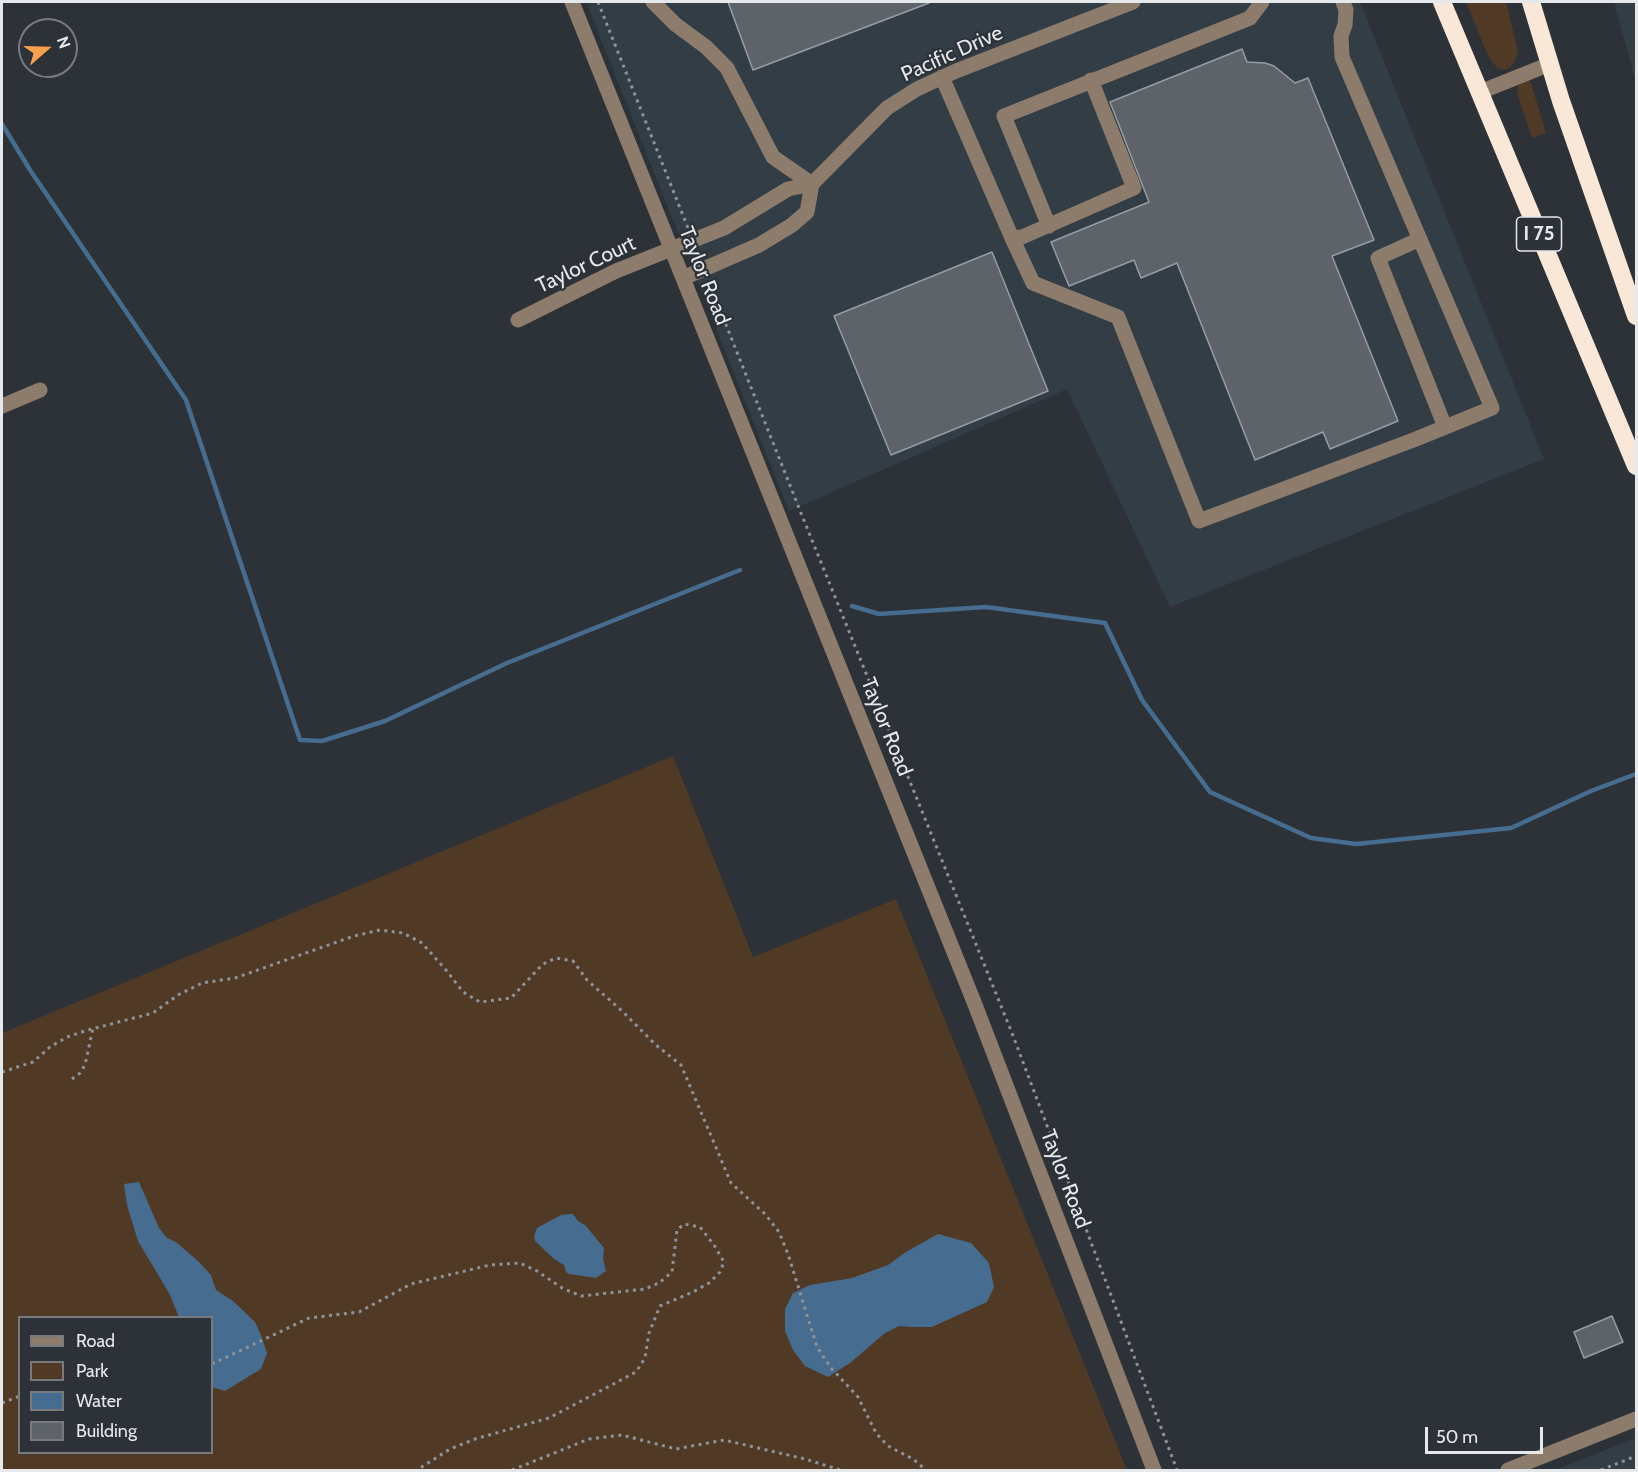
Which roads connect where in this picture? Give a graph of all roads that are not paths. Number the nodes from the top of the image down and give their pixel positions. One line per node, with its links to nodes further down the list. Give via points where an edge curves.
1 (572, 2): 16 (street, Taylor Road)
2 (653, 2): 12 (street, via 727,68 773,156)
3 (1132, 2): 9 (street, Pacific Drive)
4 (1262, 2): 10 (street, via 1250,18)
5 (1342, 2): 15 (street, via 1346,10 1342,57)
6 (1442, 2): 11 (highway, I 75)
7 (1531, 2): 8 (highway)
8 (1550, 64): 11 (street); 18 (highway)
9 (942, 77): 12 (street, Pacific Drive, via 887,108); 14 (street)
10 (1090, 80): 13 (street, via 1134,188); 13 (street, via 1004,116)
11 (1480, 92): 23 (highway, I 75)
12 (812, 184): 16 (street, via 788,189 724,228); 17 (street, via 807,212 792,225 759,245)
13 (1049, 226): 14 (street)
14 (1012, 237): 22 (street, via 1033,283 1118,317 1199,521)
15 (1420, 238): 22 (street, via 1378,258); 22 (street, via 1492,408)
16 (671, 250): 17 (street, Taylor Road); 19 (street, Taylor Court, via 616,271)
17 (683, 278): 25 (street, Taylor Road, via 974,1002)
18 (1636, 316)
19 (518, 320)
20 (40, 390): 21 (street)
21 (2, 406)
22 (1446, 427)
23 (1636, 465)
24 (1636, 1419): 26 (street)
25 (1154, 1470)
26 (1508, 1470)

